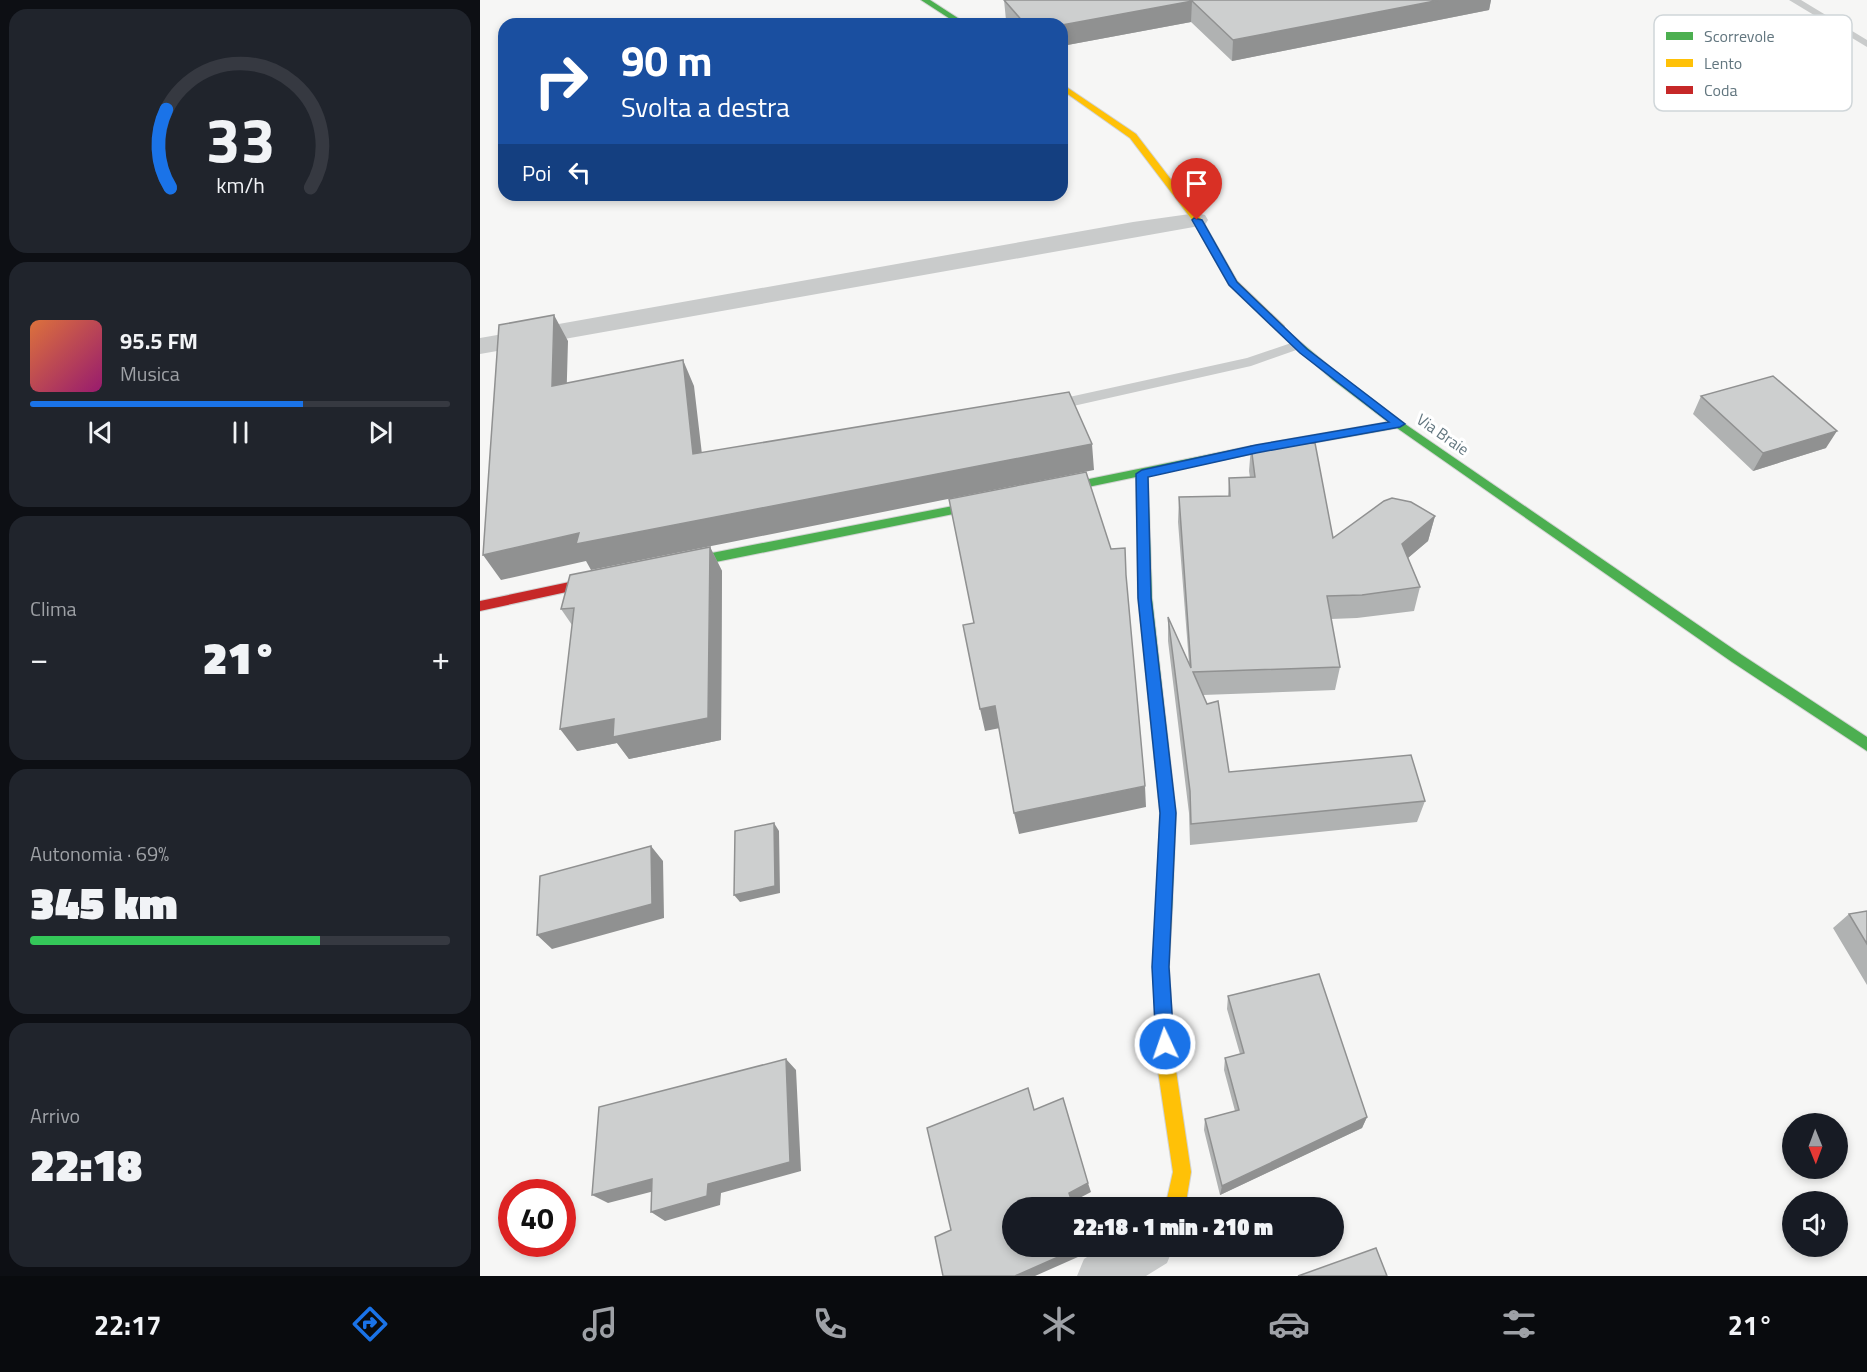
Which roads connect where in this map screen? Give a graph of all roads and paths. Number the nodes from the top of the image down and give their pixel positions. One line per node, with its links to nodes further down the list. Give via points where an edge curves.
1 (925, 0): 4 (street)
2 (1794, 0): 3 (lane)
3 (1819, 15)
4 (954, 18)
5 (1852, 35): 6 (lane)
6 (1867, 44)
7 (1068, 90): 8 (street, Via Braie, via 1133,136)
8 (1197, 220): 9 (street, Via Braie, via 1233,283); 10 (street)
9 (1296, 345): 11 (lane, via 1251,362); 12 (street, Via Braie)
10 (480, 346)
11 (1041, 408)
12 (1400, 424): 13 (street); 19 (street, Via Braie)
13 (1142, 474): 14 (street); 20 (street, via 1144,598 1168,813 1161,967 1166,1064 1182,1172)
14 (1026, 496)
15 (1003, 500): 16 (street)
16 (652, 570)
17 (628, 575): 18 (street)
18 (480, 606)
19 (1867, 745)
20 (1176, 1197)
21 (1132, 1257): 22 (street)
22 (1101, 1276)

